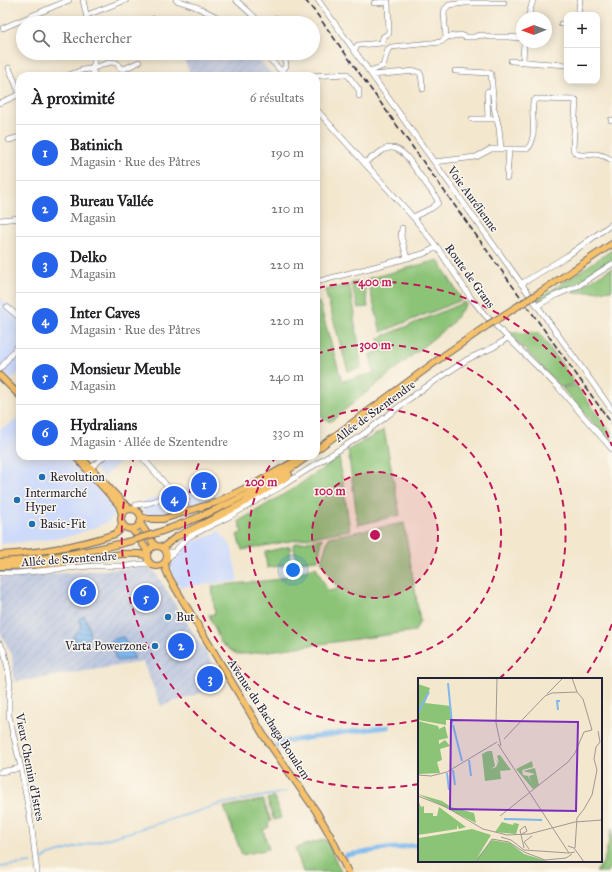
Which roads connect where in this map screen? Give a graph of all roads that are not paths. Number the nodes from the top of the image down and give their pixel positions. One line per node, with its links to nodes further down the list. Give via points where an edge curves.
1 (69, 0): 14 (street)
2 (83, 0): 13 (street)
3 (126, 0): 13 (street)
4 (176, 0): 15 (street)
5 (237, 0): 16 (street)
6 (318, 0): 22 (street, Voie Aurélienne)
7 (533, 0): 11 (street)
8 (580, 0): 12 (street)
9 (374, 3): 22 (street, via 388,2 389,33 383,37 382,43 358,46)
10 (504, 3): 19 (street, via 449,5 444,13)
11 (530, 12)
12 (578, 12)
13 (87, 15)
14 (31, 16)
15 (215, 16)
16 (254, 16)
17 (16, 22): 18 (street)
18 (3, 28)
19 (446, 38): 20 (street, via 461,35); 36 (street, via 441,42 391,47 383,66)
20 (516, 38)
21 (524, 48): 27 (street)
22 (354, 50): 36 (street, Voie Aurélienne)
23 (94, 60): 31 (street)
24 (271, 60): 32 (street)
25 (285, 60): 32 (street, via 286,66)
26 (511, 61): 27 (street)
27 (523, 61): 29 (street)
28 (140, 62): 31 (street, via 124,69 113,61)
29 (564, 65)
30 (10, 68): 38 (street)
31 (91, 69): 34 (street); 35 (street)
32 (282, 71)
33 (455, 71): 40 (street, via 490,73)
34 (77, 72)
35 (93, 72)
36 (370, 73): 39 (street, via 416,71 421,75); 53 (street, Voie Aurélienne)
37 (320, 75): 42 (street, via 347,74 359,90)
38 (16, 84)
39 (422, 89)
40 (492, 91): 46 (street, via 487,92); 47 (street)
41 (16, 96): 43 (street)
42 (359, 96)
43 (0, 102)
44 (320, 114): 54 (street, Route de Grans)
45 (472, 119): 46 (street)
46 (488, 119): 47 (street)
47 (497, 119): 50 (street)
48 (16, 138): 49 (street)
49 (9, 140)
50 (501, 149): 51 (street); 53 (street, via 491,148 476,157)
51 (509, 149): 52 (street, via 530,147 534,129 534,100 576,100 574,152 579,155 599,154); 55 (street)
52 (612, 160)
53 (434, 162): 66 (street, Voie Aurélienne)
54 (364, 163): 56 (street, Route de Grans); 56 (street, via 389,148 401,151 407,157 438,203)
55 (507, 178)
56 (413, 217): 62 (street, Route de Grans)
57 (16, 218): 58 (street)
58 (0, 220)
59 (612, 224): 66 (street)
60 (402, 228): 63 (street, via 401,236)
61 (612, 244): 76 (main road, bridge, via 446,354)
62 (437, 247): 63 (street); 70 (street, Route de Grans, via 471,298)
63 (407, 258): 65 (street)
64 (612, 264): 67 (street, via 578,286)
65 (320, 281)
66 (521, 284): 67 (street, Voie Aurélienne)
67 (538, 306): 75 (street, Voie Aurélienne)
68 (7, 307): 69 (street)
69 (16, 315)
70 (508, 338): 77 (street, Route de Grans, via 558,387); 95 (street, Allée de Szentendre, via 468,359 417,393 362,435 282,486 190,536 174,552)
71 (16, 348): 72 (street)
72 (0, 369)
73 (0, 376): 74 (main road)
74 (16, 392)
75 (612, 410)
76 (320, 448)
77 (612, 449)
78 (80, 460): 85 (main road)
79 (83, 460): 85 (main road)
80 (100, 460): 85 (street)
81 (144, 460): 87 (street, via 174,494 136,505)
82 (297, 460): 89 (main road, via 217,502 163,519)
83 (303, 460): 84 (main road)
84 (292, 468): 95 (main road, via 290,474 253,498 176,537 166,544); 96 (main road, bridge, via 235,501 157,533 95,550)
85 (90, 469): 86 (main road)
86 (100, 480): 87 (main road, via 123,503); 88 (main road, via 119,505)
87 (133, 509): 88 (main road); 89 (main road, via 139,512)
88 (122, 514): 90 (main road)
89 (141, 520): 91 (main road, via 136,528); 92 (main road)
90 (122, 524): 91 (main road); 93 (main road, via 115,534 80,544)
91 (131, 529): 94 (main road, via 137,534)
92 (156, 546): 94 (main road, via 151,548); 95 (main road, via 162,547)
93 (0, 555)
94 (147, 555): 97 (street); 98 (main road); 99 (main road, via 129,553 58,563)
95 (165, 555): 100 (main road); 102 (main road, via 166,570)
96 (0, 562)
97 (140, 564): 98 (street, Allée de Szentendre); 101 (street, Allée de Szentendre)
98 (150, 564): 100 (main road)
99 (0, 566)
100 (158, 566): 102 (main road)
101 (0, 573)
102 (170, 579): 107 (main road, Avenue du Bachaga Boualem, via 264,736 316,811)
103 (0, 644): 104 (street, Vieux Chemin d'Istres, via 8,669 9,716)
104 (21, 768): 105 (street); 106 (street, Vieux Chemin d'Istres)
105 (0, 772)
106 (37, 872)
107 (348, 872)

